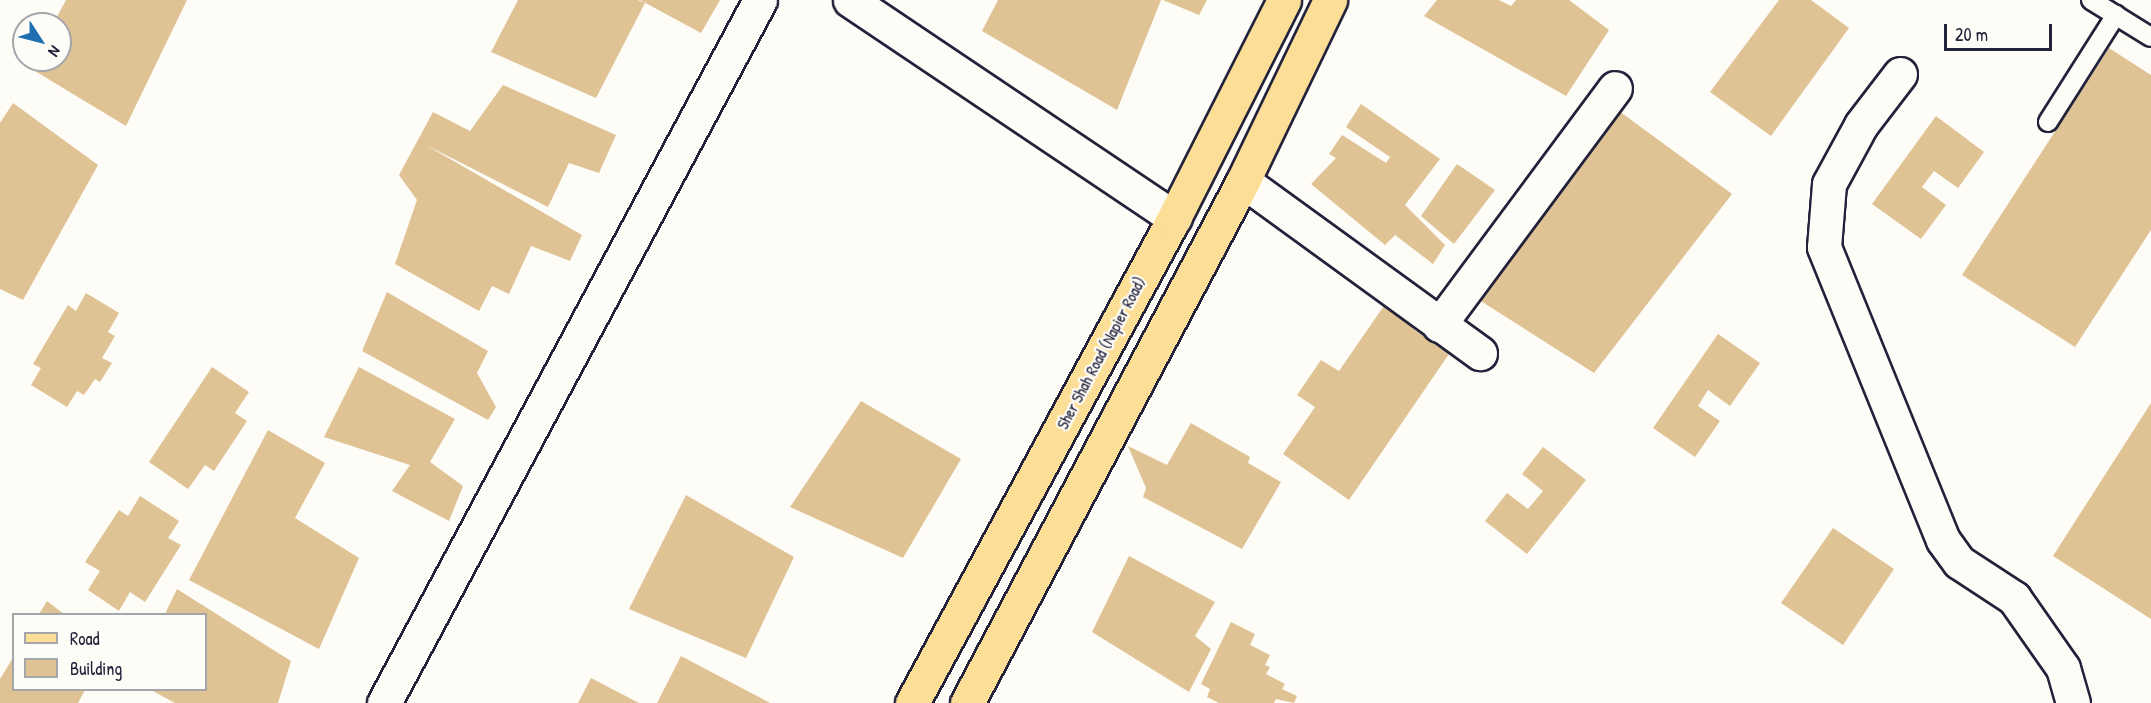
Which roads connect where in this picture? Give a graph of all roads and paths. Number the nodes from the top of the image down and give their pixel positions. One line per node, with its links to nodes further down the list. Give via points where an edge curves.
1 (760, 0): 15 (street)
2 (850, 0): 12 (street)
3 (1284, 0): 12 (main road, Sher Shah Road (Napier Road))
4 (1330, 0): 11 (main road)
5 (2091, 0): 6 (lane)
6 (2116, 15): 7 (lane); 10 (lane)
7 (2151, 38)
8 (1900, 74): 18 (street, via 1861,125 1829,184 1824,247 1943,540 1959,562 2014,598 2063,668)
9 (1615, 88): 13 (street)
10 (2048, 122)
11 (1243, 181): 13 (street); 17 (main road)
12 (1174, 218): 16 (main road, Sher Shah Road (Napier Road))
13 (1439, 325): 14 (street)
14 (1480, 353)
15 (384, 703)
16 (912, 703)
17 (967, 703)
18 (2073, 703)

